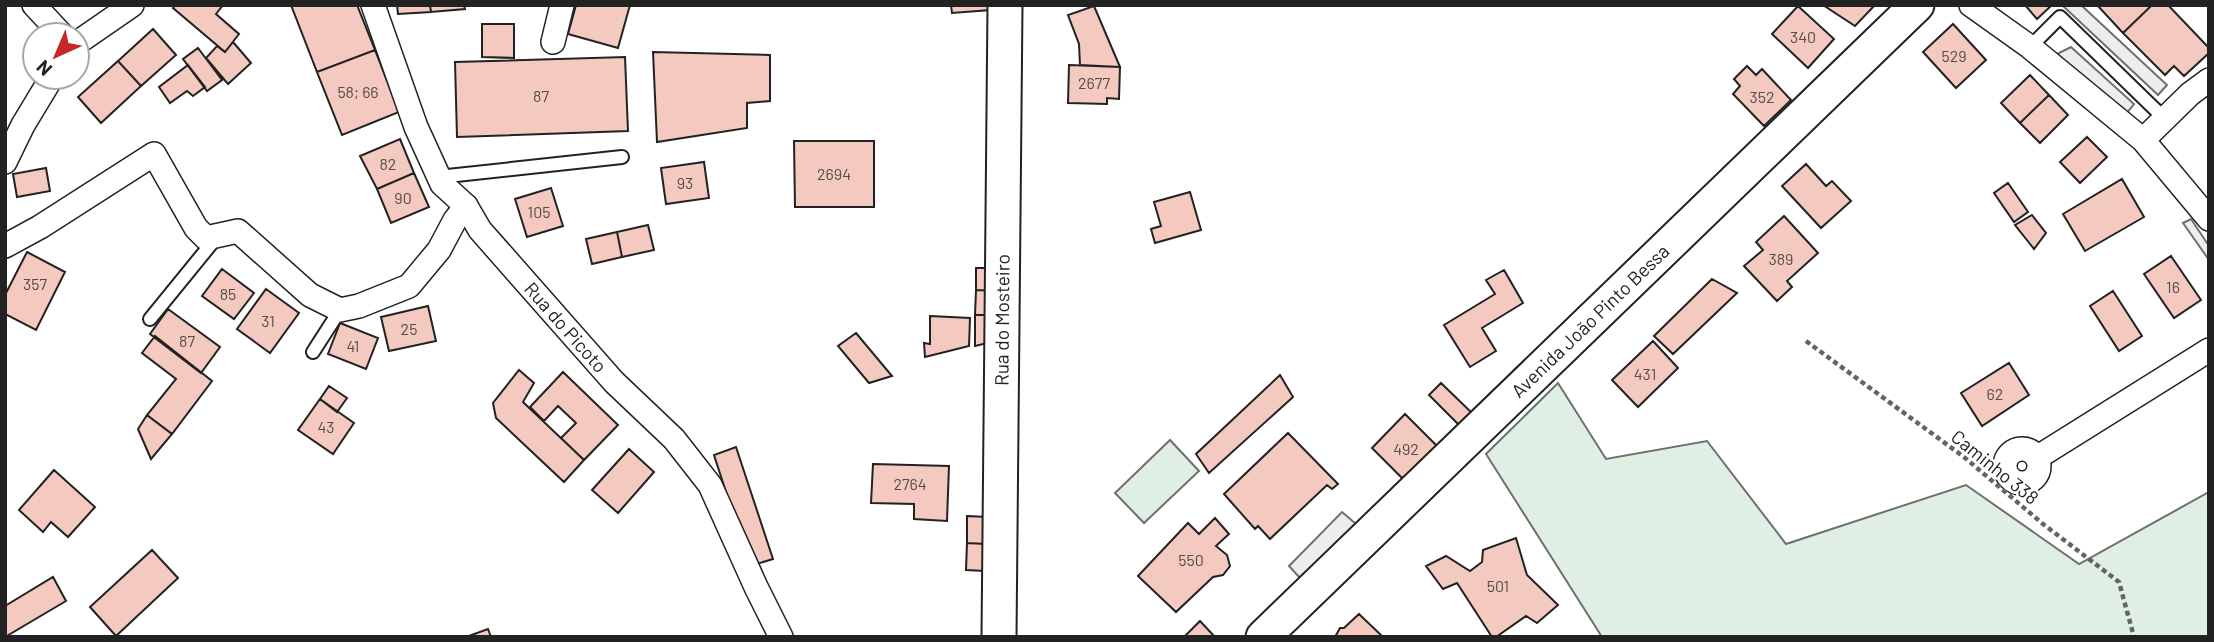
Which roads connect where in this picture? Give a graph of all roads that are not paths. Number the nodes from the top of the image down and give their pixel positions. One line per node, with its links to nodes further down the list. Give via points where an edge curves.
1 (34, 5): 8 (street)
2 (132, 5): 9 (street)
3 (373, 5): 18 (street, Rua do Picoto)
4 (562, 5): 10 (street)
5 (1005, 5): 29 (main road, Rua do Mosteiro)
6 (1917, 5): 30 (main road, Avenida João Pinto Bessa)
7 (1971, 5): 11 (street)
8 (49, 21)
9 (91, 33)
10 (552, 42)
11 (2030, 47): 14 (lane, via 2060,17); 15 (street)
12 (2209, 80): 14 (street)
13 (44, 91): 17 (street)
14 (2165, 119): 15 (street)
15 (2143, 140): 20 (street)
16 (622, 157): 18 (lane)
17 (5, 162)
18 (438, 177): 19 (street, Rua do Picoto)
19 (466, 206): 23 (street, via 439,250 409,286); 28 (street, Rua do Picoto, via 480,230 614,382 674,439 710,485)
20 (2209, 219)
21 (218, 235): 22 (street, via 206,237 196,228 155,154); 23 (street, via 238,231 310,295); 24 (lane)
22 (5, 246)
23 (340, 310): 26 (lane)
24 (150, 319)
25 (2209, 350): 27 (street)
26 (313, 352)
27 (2038, 457)
28 (781, 637)
29 (999, 637)
30 (1263, 637)

